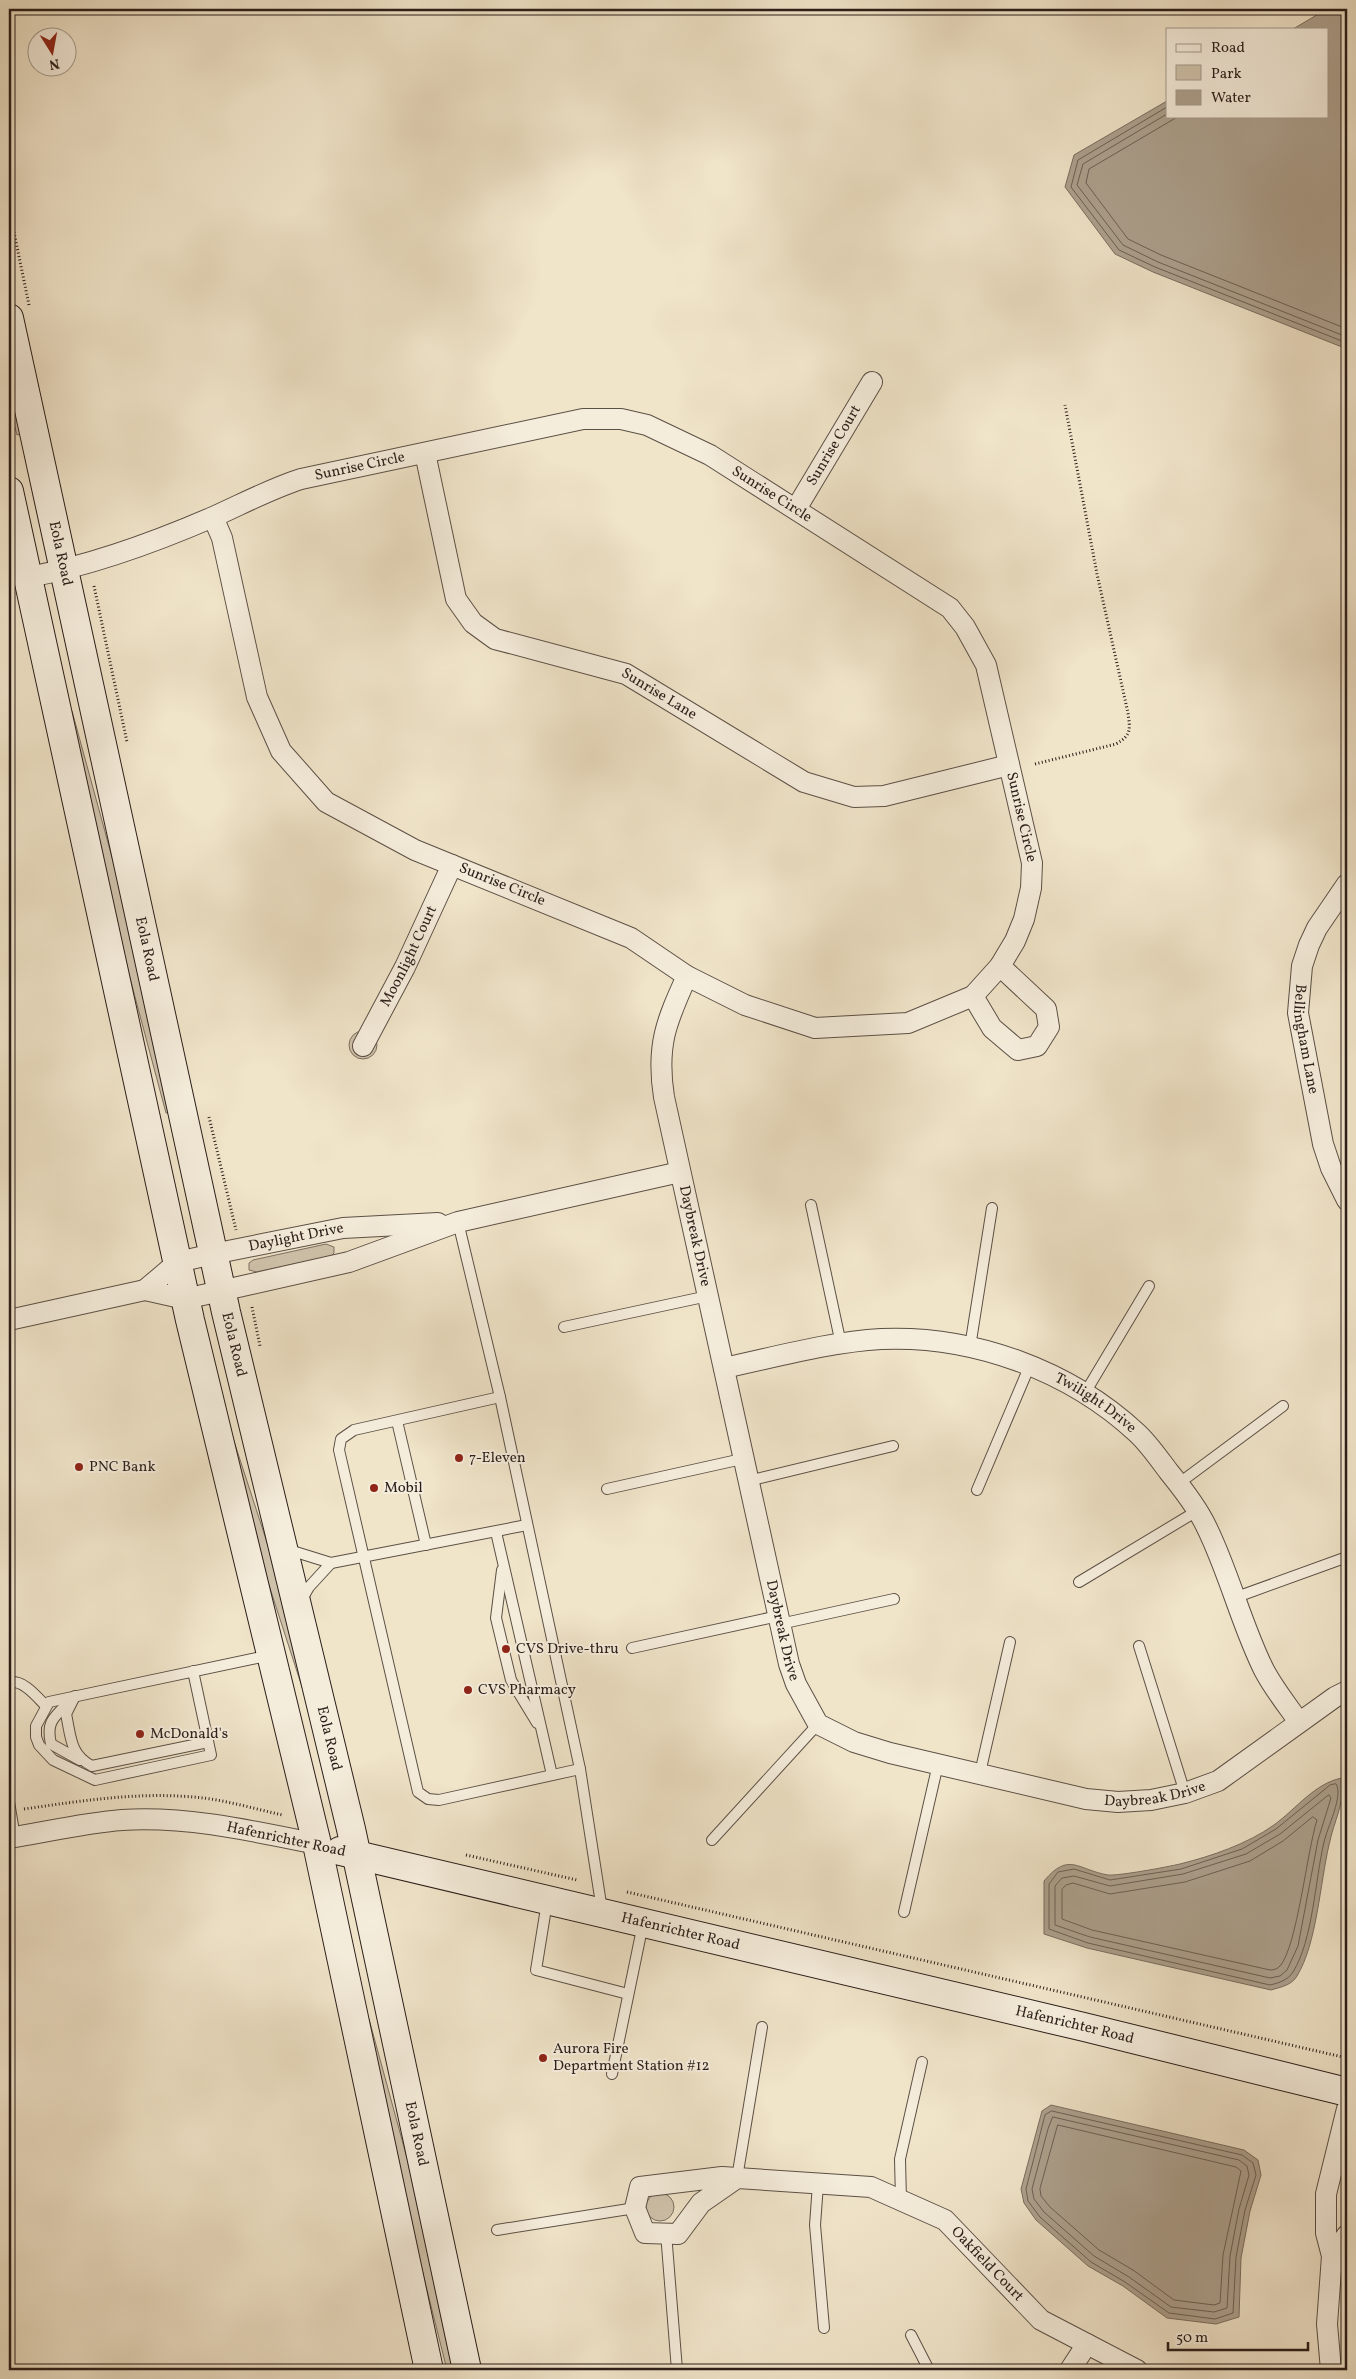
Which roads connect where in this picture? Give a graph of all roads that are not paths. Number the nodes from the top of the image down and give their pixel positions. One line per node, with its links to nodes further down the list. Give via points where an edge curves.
1 (9, 318): 7 (street, Eola Road)
2 (872, 382): 5 (street, Sunrise Court)
3 (425, 453): 5 (street, Sunrise Circle, via 583,419 622,419 646,425 710,455); 6 (street, Sunrise Circle, via 301,479 269,490); 9 (street, Sunrise Lane, via 456,599 473,623 495,639 626,674 804,782 854,797 884,796)
4 (9, 491): 8 (street)
5 (796, 509): 9 (street, Sunrise Circle, via 950,608 986,665)
6 (213, 517): 7 (street, Sunrise Circle, via 128,552); 10 (street, Sunrise Circle, via 222,538 257,698 280,751 326,802 415,850)
7 (64, 570): 8 (street, Sunrise Circle); 21 (street, Eola Road)
8 (19, 579): 22 (street)
9 (1009, 765): 12 (street, Sunrise Circle, via 1032,863 1031,888 1024,919)
10 (452, 865): 13 (street, Sunrise Circle, via 631,938); 15 (street, Moonlight Court, via 405,967)
11 (1347, 884): 17 (street, Bellingham Lane, via 1309,945 1302,966 1298,1013 1323,1144)
12 (1000, 966): 14 (street, Sunrise Circle); 14 (street, via 1046,1009 1050,1027 1036,1046 1018,1050 992,1028)
13 (687, 976): 14 (street, Sunrise Circle, via 745,1005 815,1028 908,1023); 16 (street, Daybreak Drive, via 668,1017 660,1053 663,1090)
14 (973, 996)
15 (362, 1046)
16 (680, 1172): 20 (street, Daylight Drive); 26 (street, Daybreak Drive)
17 (1347, 1200)
18 (811, 1205): 30 (lane)
19 (992, 1208): 31 (lane)
20 (458, 1222): 21 (street, Daylight Drive, via 343,1228); 25 (street, Daylight Drive, via 349,1262); 35 (lane)
21 (214, 1254): 22 (street, Daylight Drive); 25 (street, Eola Road)
22 (178, 1262): 24 (street, Daylight Drive); 27 (street)
23 (1149, 1286): 34 (lane)
24 (145, 1290): 27 (street, Daylight Drive); 28 (street, Daylight Drive)
25 (221, 1291): 27 (street, Daylight Drive); 48 (street, Eola Road)
26 (708, 1296): 29 (lane); 33 (street, Daybreak Drive)
27 (185, 1299): 61 (street, via 240,1536)
28 (9, 1320)
29 (564, 1328)
30 (841, 1344): 31 (street, Twilight Drive, via 881,1339 924,1340); 33 (street, Twilight Drive)
31 (970, 1347): 32 (street, Twilight Drive)
32 (1030, 1365): 34 (street, Twilight Drive); 43 (lane)
33 (724, 1368): 39 (street, Daybreak Drive)
34 (1085, 1393): 41 (street, Twilight Drive, via 1139,1434)
35 (500, 1397): 37 (lane); 45 (lane)
36 (1283, 1406): 41 (lane)
37 (397, 1421): 47 (lane); 49 (lane, via 354,1430 341,1439 340,1450)
38 (893, 1446): 40 (lane)
39 (742, 1459): 40 (street, Daybreak Drive); 42 (lane)
40 (748, 1481): 57 (street, Daybreak Drive)
41 (1178, 1484): 44 (street, Twilight Drive)
42 (607, 1489)
43 (977, 1490)
44 (1197, 1512): 53 (lane); 54 (street, Twilight Drive, via 1206,1526)
45 (527, 1525): 46 (lane); 73 (lane)
46 (496, 1532): 47 (lane); 51 (lane)
47 (426, 1545): 49 (lane)
48 (282, 1546): 52 (lane); 56 (street, Eola Road)
49 (364, 1557): 52 (lane); 75 (lane, via 418,1792 428,1799 439,1800)
50 (1347, 1557): 54 (lane)
51 (503, 1562): 69 (lane); 69 (lane, via 496,1618 511,1680)
52 (331, 1563): 56 (lane, via 309,1587)
53 (1079, 1582)
54 (1234, 1598): 67 (street, Twilight Drive, via 1264,1670)
55 (894, 1599): 57 (lane)
56 (298, 1608): 81 (street, Eola Road)
57 (779, 1620): 60 (lane); 68 (street, Daybreak Drive, via 796,1684)
58 (1010, 1642): 74 (lane)
59 (1139, 1646): 76 (lane)
60 (632, 1648)
61 (272, 1654): 62 (lane); 80 (street)
62 (193, 1671): 65 (lane); 70 (lane)
63 (9, 1682): 66 (lane, via 24,1686)
64 (1347, 1692): 67 (street, Daybreak Drive)
65 (75, 1696): 66 (lane, via 49,1702); 71 (lane, via 66,1714 74,1749); 71 (lane, via 53,1718 48,1731 51,1744)
66 (46, 1706): 70 (lane, via 36,1726 39,1745 53,1760 95,1780 211,1756)
67 (1299, 1722): 76 (street, Daybreak Drive, via 1218,1781)
68 (818, 1724): 72 (street, Daybreak Drive, via 854,1742); 79 (lane)
69 (542, 1730): 75 (lane)
70 (208, 1742): 71 (lane, via 92,1766)
71 (80, 1760)
72 (938, 1764): 74 (street, Daybreak Drive); 83 (lane)
73 (580, 1768): 75 (lane); 84 (lane)
74 (980, 1774): 76 (street, Daybreak Drive, via 1086,1799 1118,1802)
75 (552, 1775)
76 (1185, 1794)
77 (9, 1802): 78 (lane)
78 (12, 1837): 80 (street, Hafenrichter Road, via 121,1820 157,1820 200,1822)
79 (712, 1840)
80 (317, 1844): 81 (street, Hafenrichter Road); 103 (street)
81 (356, 1855): 82 (street, Hafenrichter Road); 104 (street, Eola Road)
82 (547, 1900): 84 (street, Hafenrichter Road); 86 (lane, via 536,1970)
83 (904, 1912)
84 (603, 1914): 85 (street, Hafenrichter Road)
85 (643, 1923): 86 (lane); 90 (street, Hafenrichter Road)
86 (628, 1994): 89 (lane)
87 (762, 2027): 92 (lane)
88 (922, 2062): 94 (lane, via 900,2159)
89 (612, 2074)
90 (1347, 2092)
91 (1347, 2109): 99 (street, via 1326,2194 1326,2232)
92 (737, 2178): 93 (street, Oakfield Court); 95 (street, Oakfield Court, via 640,2187); 97 (street, via 700,2203 678,2234)
93 (818, 2184): 94 (street, Oakfield Court, via 871,2188); 100 (lane, via 815,2225)
94 (901, 2200): 102 (street, Oakfield Court, via 945,2220 1041,2320)
95 (635, 2208): 96 (lane); 97 (street, via 645,2233)
96 (497, 2230)
97 (666, 2233): 105 (lane)
98 (1347, 2235): 99 (street)
99 (1332, 2256): 109 (street, via 1327,2324)
100 (824, 2328)
101 (911, 2335): 106 (lane)
102 (1087, 2344): 107 (street); 108 (street, Oakfield Court)
103 (429, 2370)
104 (467, 2370)
105 (677, 2370)
106 (929, 2370)
107 (1070, 2370)
108 (1137, 2370)
109 (1331, 2370)

